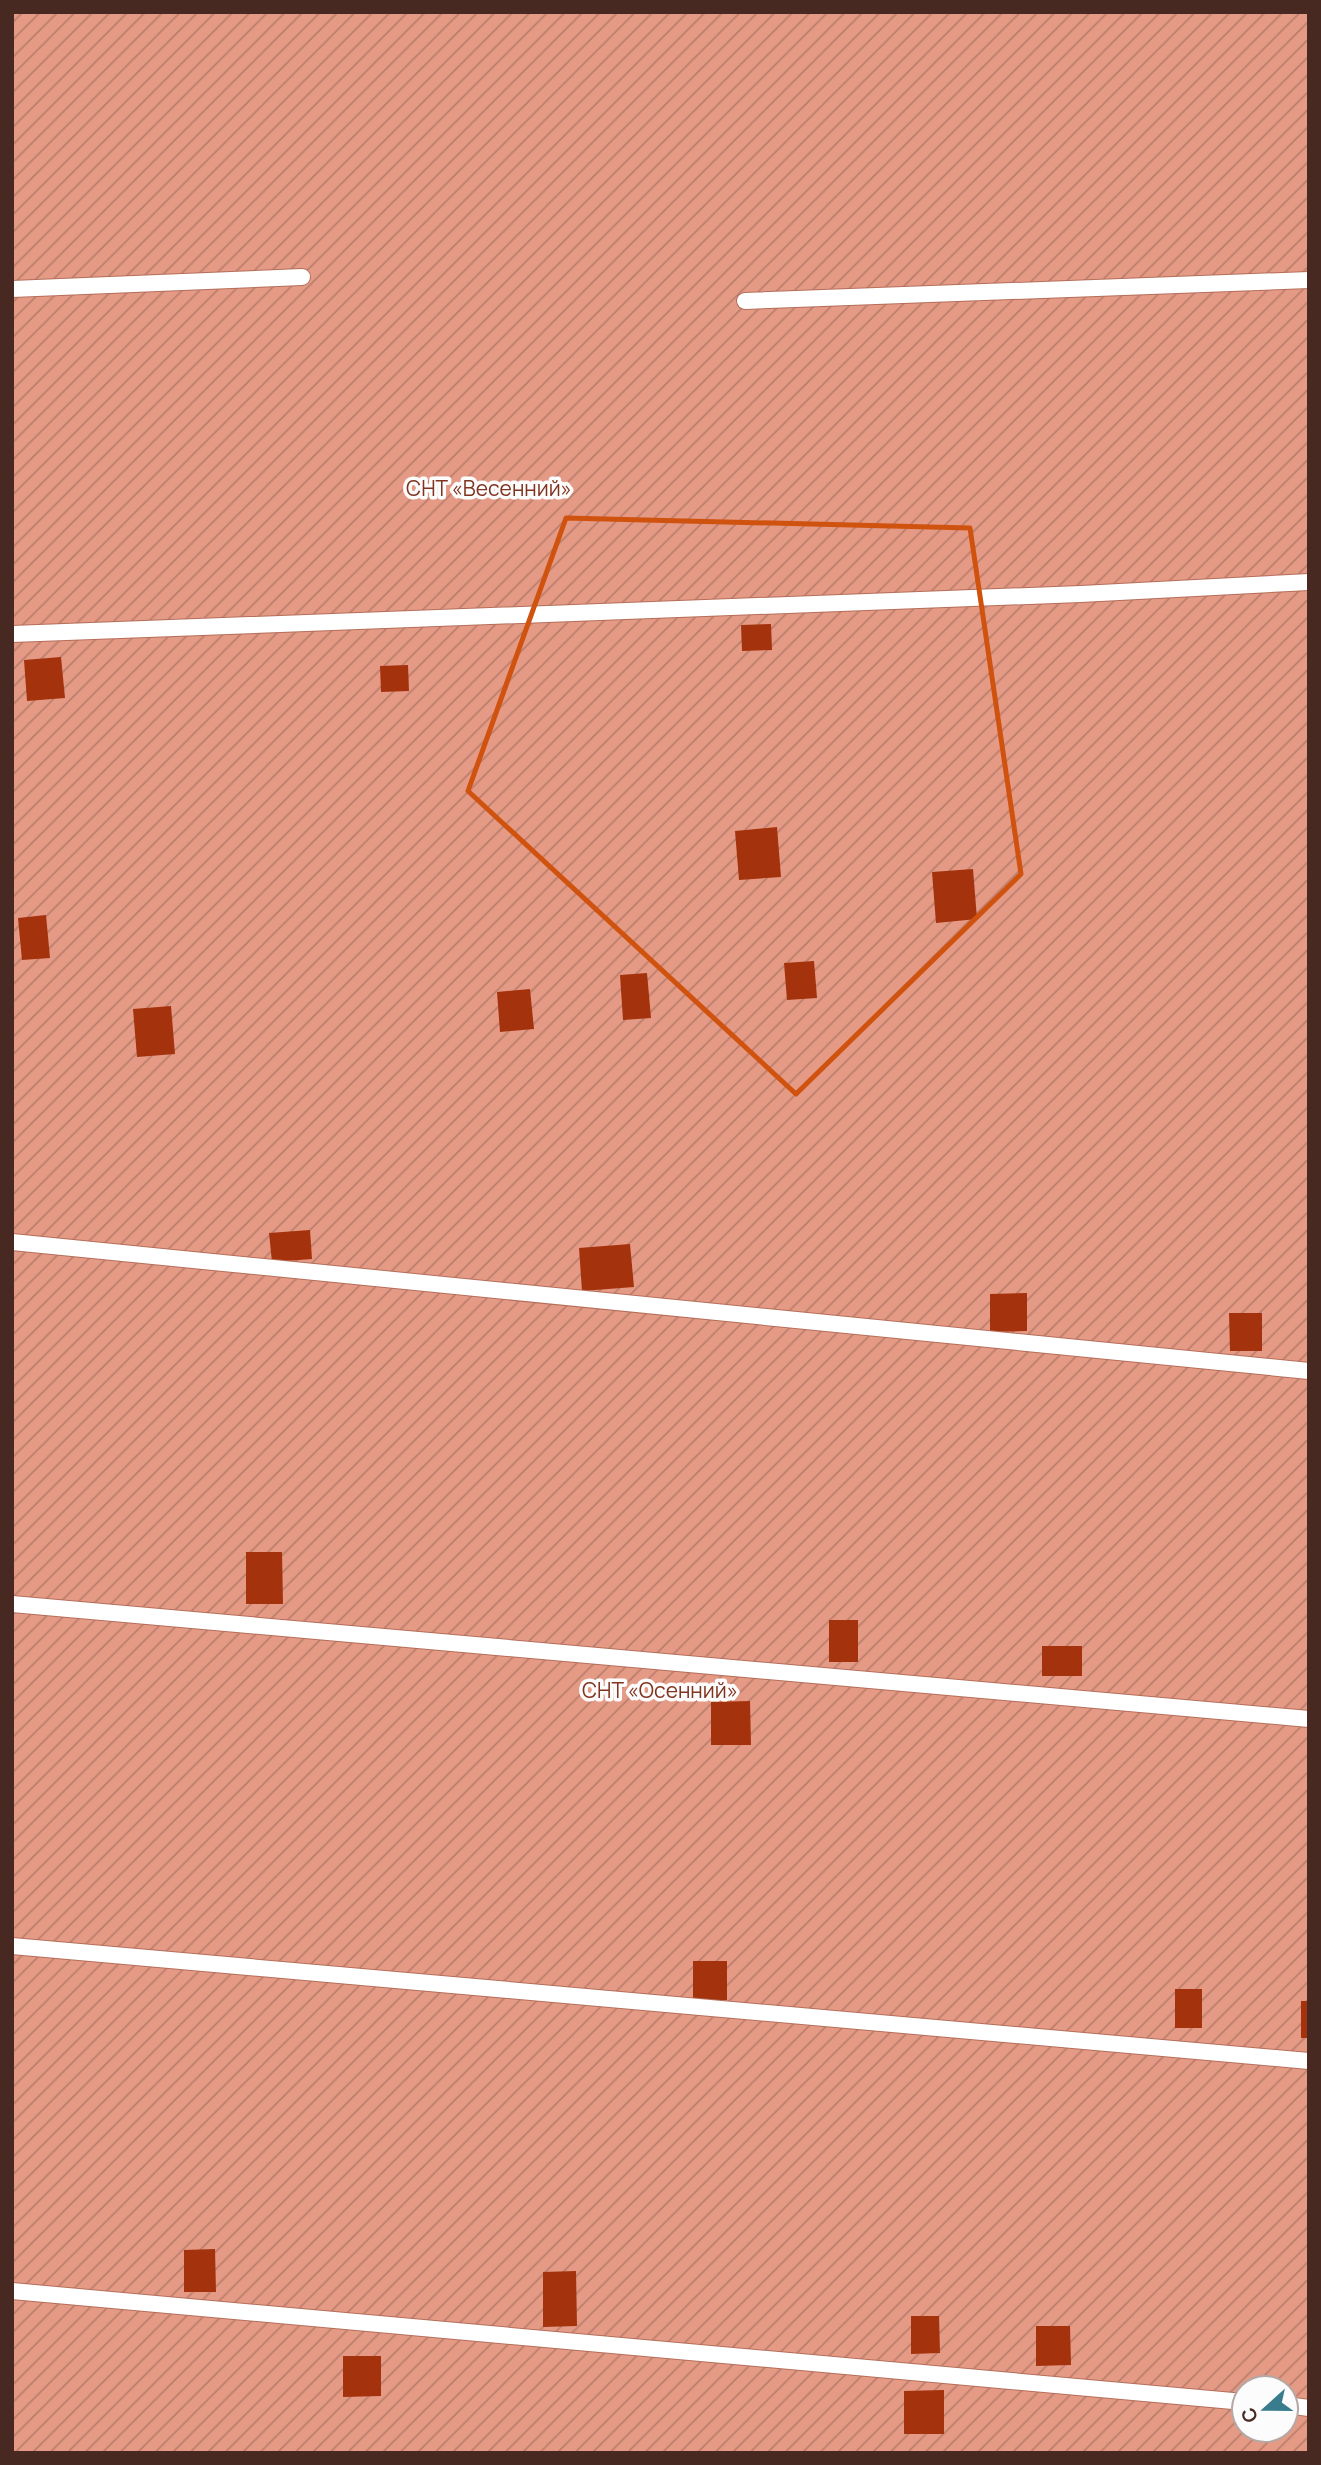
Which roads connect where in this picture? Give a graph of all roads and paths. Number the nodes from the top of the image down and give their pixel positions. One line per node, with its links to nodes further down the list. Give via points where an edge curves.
1 (302, 277): 3 (lane)
2 (1309, 280): 4 (lane)
3 (12, 289)
4 (745, 301)
5 (1309, 582): 6 (lane)
6 (12, 634)
7 (12, 1242): 8 (lane)
8 (1309, 1371)
9 (12, 1604): 10 (lane)
10 (1309, 1719)
11 (12, 1946): 12 (lane)
12 (1309, 2061)
13 (12, 2291): 14 (lane)
14 (1230, 2401)

